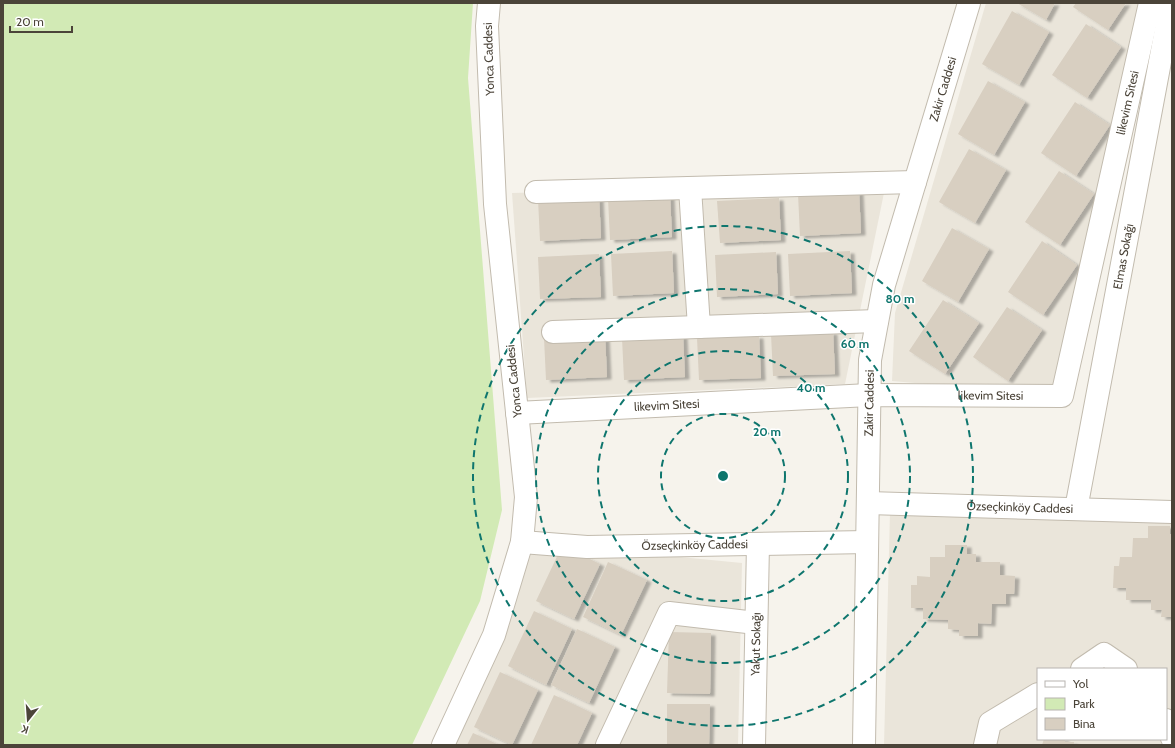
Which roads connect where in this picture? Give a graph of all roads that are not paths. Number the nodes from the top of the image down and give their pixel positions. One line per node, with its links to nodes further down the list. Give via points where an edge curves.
1 (489, 3): 12 (street, Yonca Caddesi, via 487,26 495,204)
2 (970, 3): 5 (street, Zakir Caddesi)
3 (1150, 3): 11 (street, likevim Sitesi, via 1062,396)
4 (1171, 3): 14 (street, Elmas Sokağı)
5 (915, 182): 6 (street); 8 (street, Zakir Caddesi, via 884,285)
6 (690, 188): 7 (street); 9 (street)
7 (536, 192)
8 (877, 322): 9 (street); 11 (street, Zakir Caddesi, via 870,360)
9 (699, 328): 10 (street)
10 (553, 332)
11 (870, 395): 12 (street, likevim Sitesi); 13 (street, Zakir Caddesi)
12 (517, 413): 16 (street, Yonca Caddesi, via 526,497)
13 (868, 503): 14 (street, Özseçkinköy Caddesi); 17 (street, Zakir Caddesi)
14 (1076, 509): 15 (street, Özseçkinköy Caddesi)
15 (1172, 512)
16 (522, 542): 18 (street, Özseçkinköy Caddesi, via 587,547); 25 (street, Yonca Caddesi, via 494,635)
17 (867, 542): 18 (street, Özseçkinköy Caddesi); 28 (street, Zakir Caddesi)
18 (758, 544): 19 (street, Yakut Sokağı)
19 (756, 623): 26 (street, via 669,613); 27 (street, Yakut Sokağı)
20 (1083, 668): 21 (street, via 1104,654)
21 (1125, 668)
22 (1037, 695): 29 (street, via 990,723)
23 (1167, 723): 24 (street)
24 (1172, 738)
25 (443, 745)
26 (607, 745)
27 (754, 745)
28 (864, 745)
29 (985, 745)

